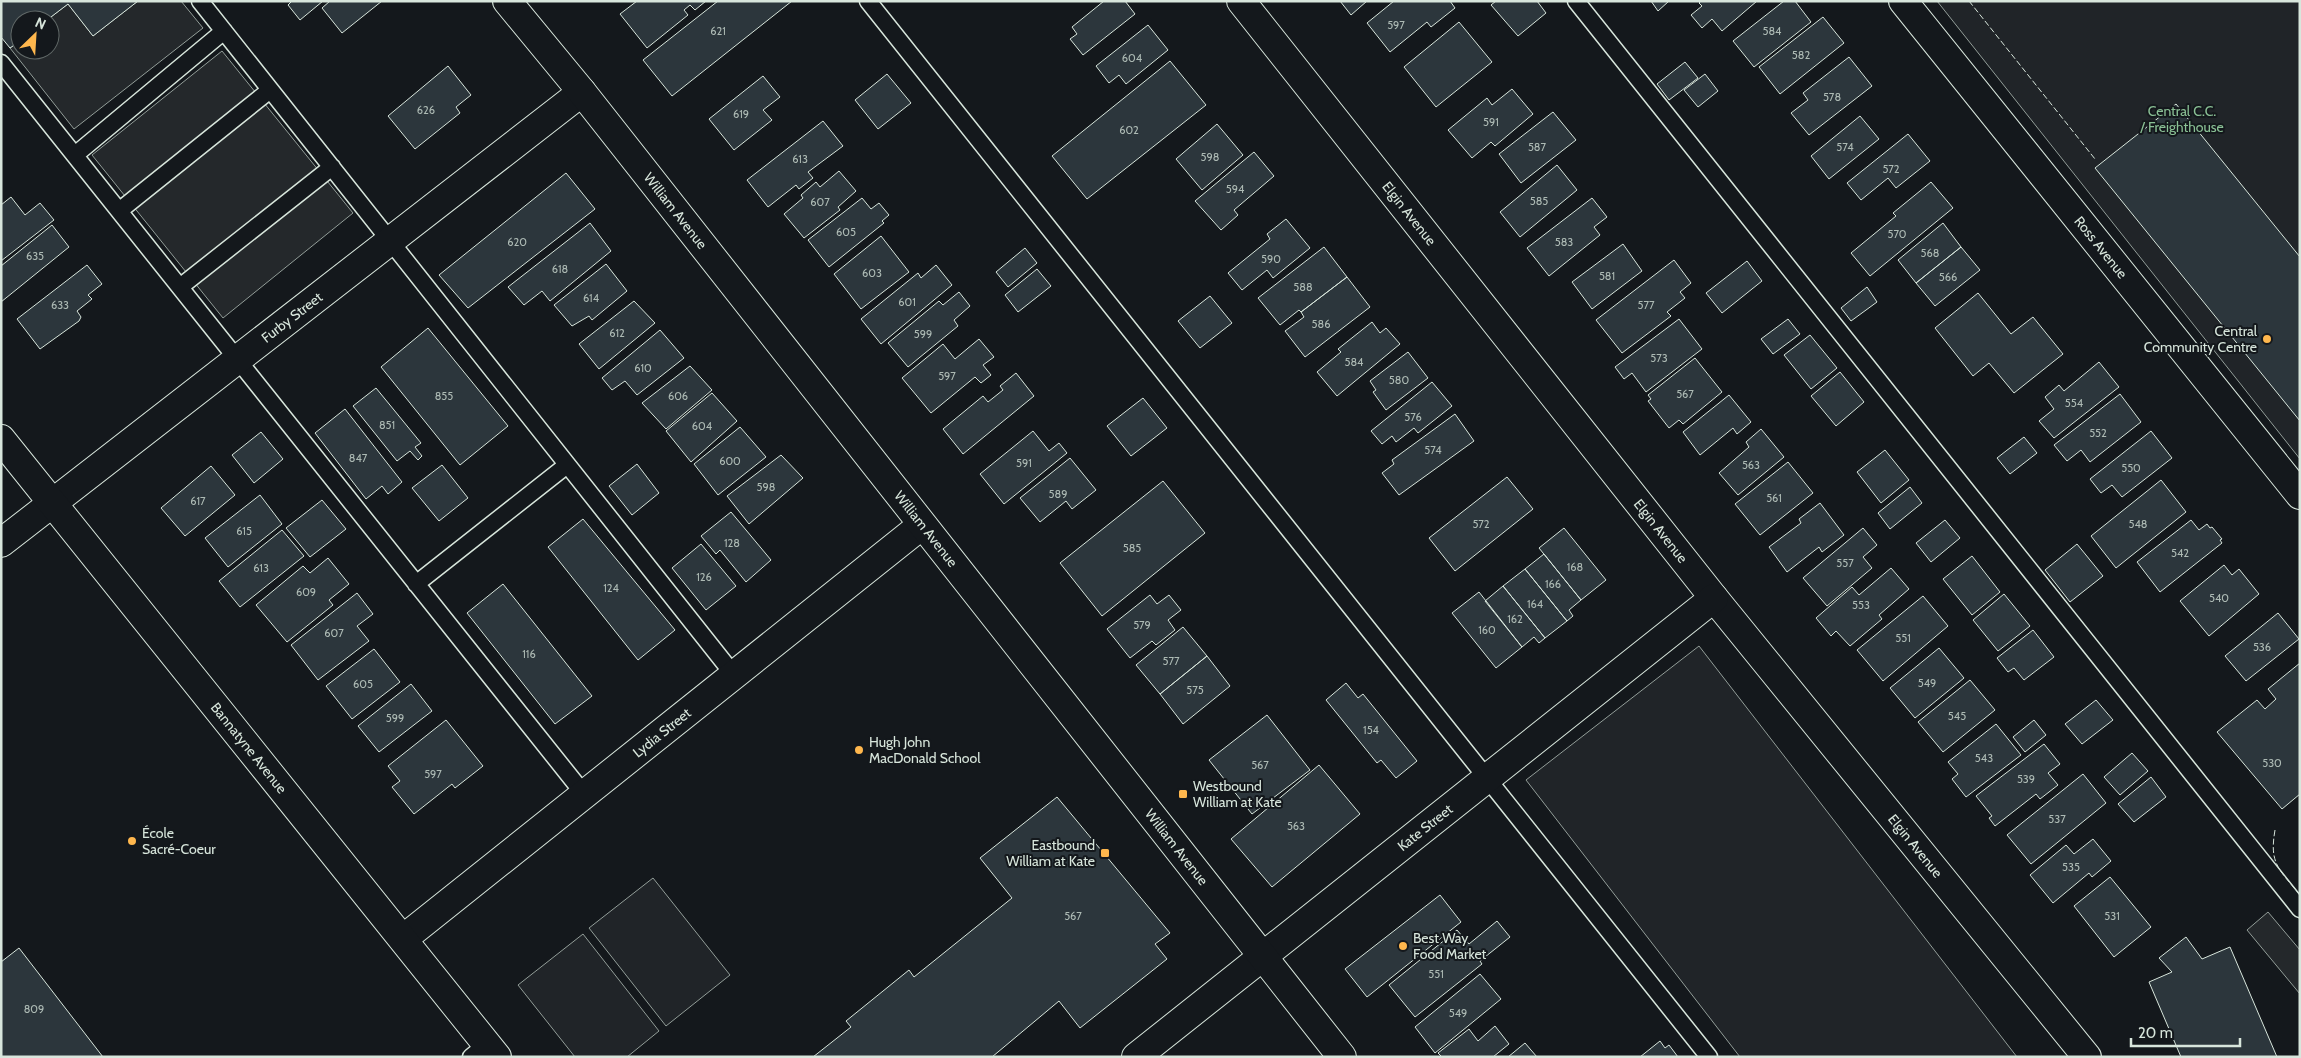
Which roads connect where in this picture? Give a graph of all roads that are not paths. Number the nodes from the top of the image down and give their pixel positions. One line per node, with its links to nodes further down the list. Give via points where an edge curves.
1 (200, 1): 7 (lane)
2 (507, 1): 10 (street, William Avenue)
3 (868, 1): 26 (lane)
4 (1241, 1): 24 (street, Elgin Avenue)
5 (1576, 1): 28 (lane)
6 (1903, 1): 19 (street, Ross Avenue)
7 (224, 31): 9 (lane); 11 (lane)
8 (1, 63): 11 (lane)
9 (270, 90): 12 (lane); 13 (lane)
10 (582, 92): 14 (street, Furby Street); 21 (street, William Avenue)
11 (75, 154): 13 (lane)
12 (332, 167): 14 (lane); 15 (lane)
13 (119, 211): 15 (lane)
14 (390, 241): 16 (street, Furby Street); 18 (lane)
15 (180, 287): 16 (lane)
16 (237, 358): 20 (street, Furby Street); 23 (lane)
17 (1, 439): 20 (street, Bannatyne Avenue)
18 (567, 465): 23 (lane); 25 (lane)
19 (2300, 495)
20 (52, 501): 22 (street, Furby Street); 29 (street, Bannatyne Avenue)
21 (922, 525): 25 (street, Lydia Street); 30 (street, William Avenue)
22 (1, 543)
23 (416, 584): 27 (lane)
24 (1714, 598): 26 (street, Kate Street); 35 (street, Elgin Avenue)
25 (734, 675): 27 (street, Lydia Street)
26 (1486, 777): 30 (street, Kate Street); 34 (lane)
27 (584, 794): 29 (street, Lydia Street)
28 (2300, 909)
29 (402, 939): 31 (street, Bannatyne Avenue)
30 (1262, 956): 32 (street, Kate Street); 33 (street, William Avenue)
31 (485, 1053)
32 (1136, 1057)
33 (1342, 1057)
34 (1710, 1057)
35 (2087, 1057)

